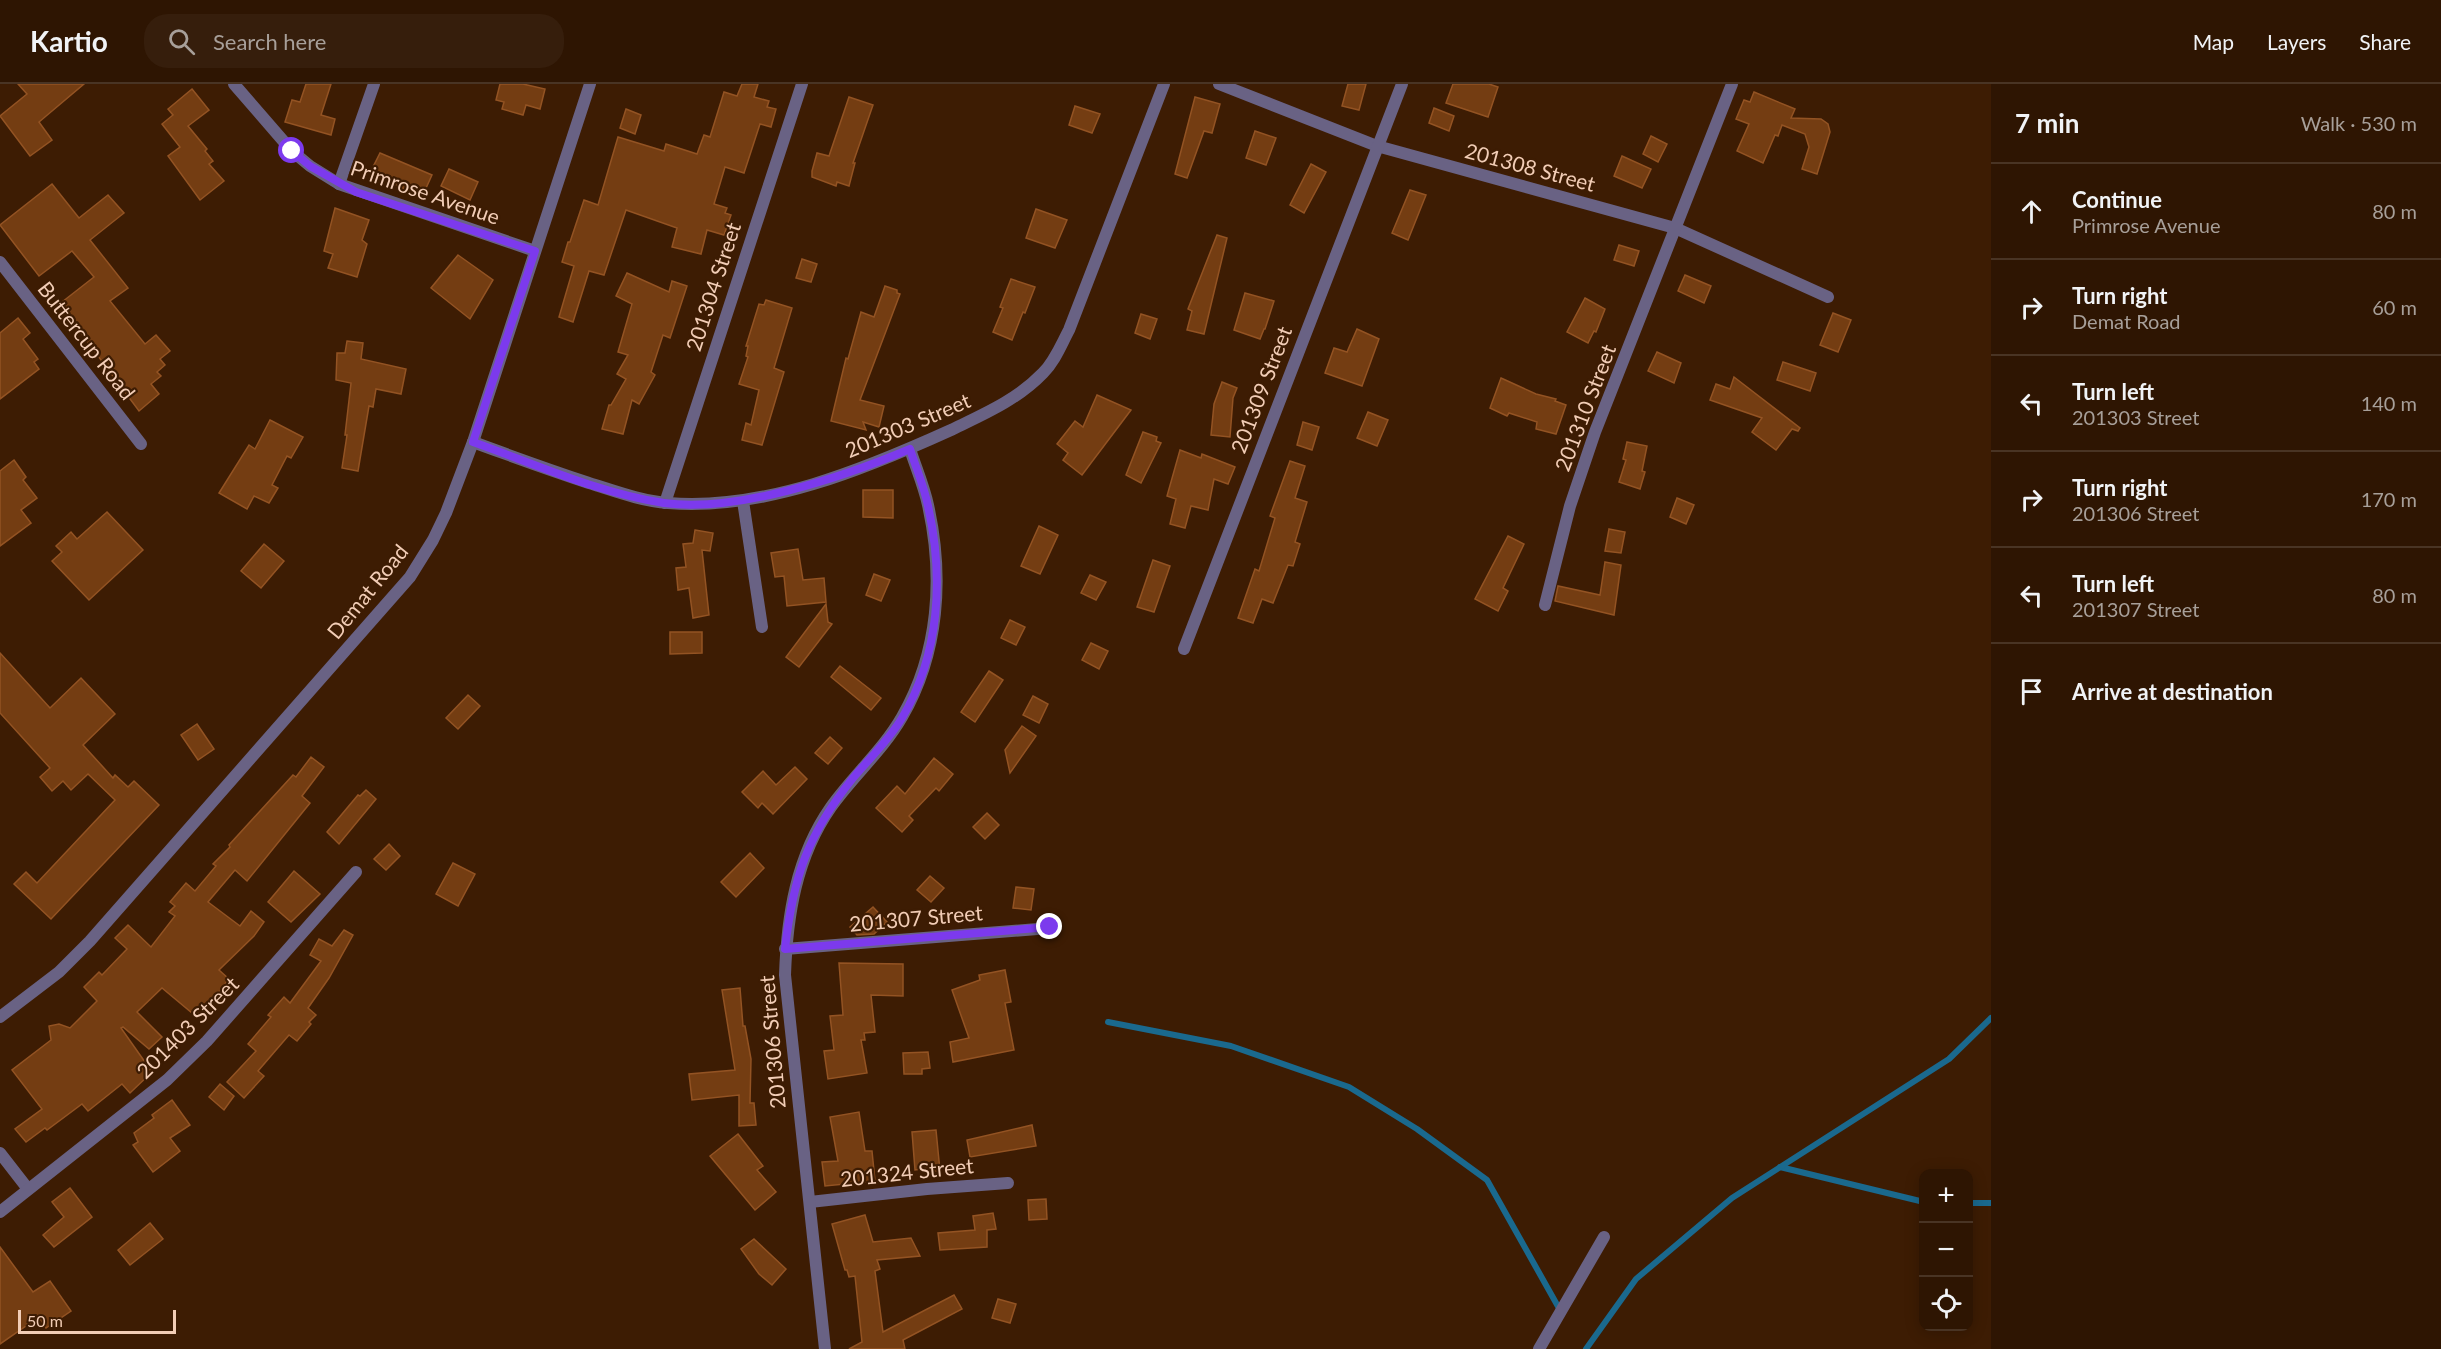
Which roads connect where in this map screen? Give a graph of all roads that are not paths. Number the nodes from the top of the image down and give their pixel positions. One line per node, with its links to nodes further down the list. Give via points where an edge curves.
1 (234, 84): 10 (street, Primrose Avenue, via 292,151)
2 (374, 84): 10 (street)
3 (590, 84): 12 (street, Demat Road)
4 (802, 84): 19 (street, 201304 Street)
5 (1164, 84): 17 (street, 201303 Street, via 1055,358 1017,395 989,413)
6 (1219, 84): 9 (street, 201308 Street)
7 (1402, 84): 9 (street, 201309 Street)
8 (1732, 84): 11 (street, 201310 Street)
9 (1377, 146): 11 (street, 201308 Street); 22 (street, 201309 Street)
10 (339, 184): 12 (street, Primrose Avenue)
11 (1675, 228): 14 (street, 201308 Street); 20 (street, 201310 Street, via 1595,432 1570,506)
12 (535, 251): 15 (street, Demat Road)
13 (0, 262): 16 (street, Buttercup Road)
14 (1828, 297)
15 (473, 442): 19 (street, 201303 Street, via 629,496); 26 (street, Demat Road, via 446,513 410,577 90,941 59,972)
16 (141, 444)
17 (910, 449): 18 (street, 201303 Street, via 864,468); 25 (street, 201306 Street, via 928,503 938,563 936,610 925,665 901,719 830,808 814,837 795,883)
18 (743, 501): 19 (street, 201303 Street); 21 (street)
19 (665, 503)
20 (1545, 605)
21 (762, 627)
22 (1184, 648)
23 (356, 872): 29 (street, 201403 Street, via 241,1004 167,1080)
24 (1050, 927): 25 (street, 201307 Street)
25 (785, 949): 30 (street, 201306 Street, via 784,975)
26 (0, 1017)
27 (0, 1152): 29 (street)
28 (1008, 1183): 30 (street, 201324 Street)
29 (28, 1189): 31 (street, 201403 Street)
30 (810, 1202): 33 (street, 201306 Street)
31 (0, 1212)
32 (1604, 1237): 34 (street)
33 (825, 1349)
34 (1539, 1349)

